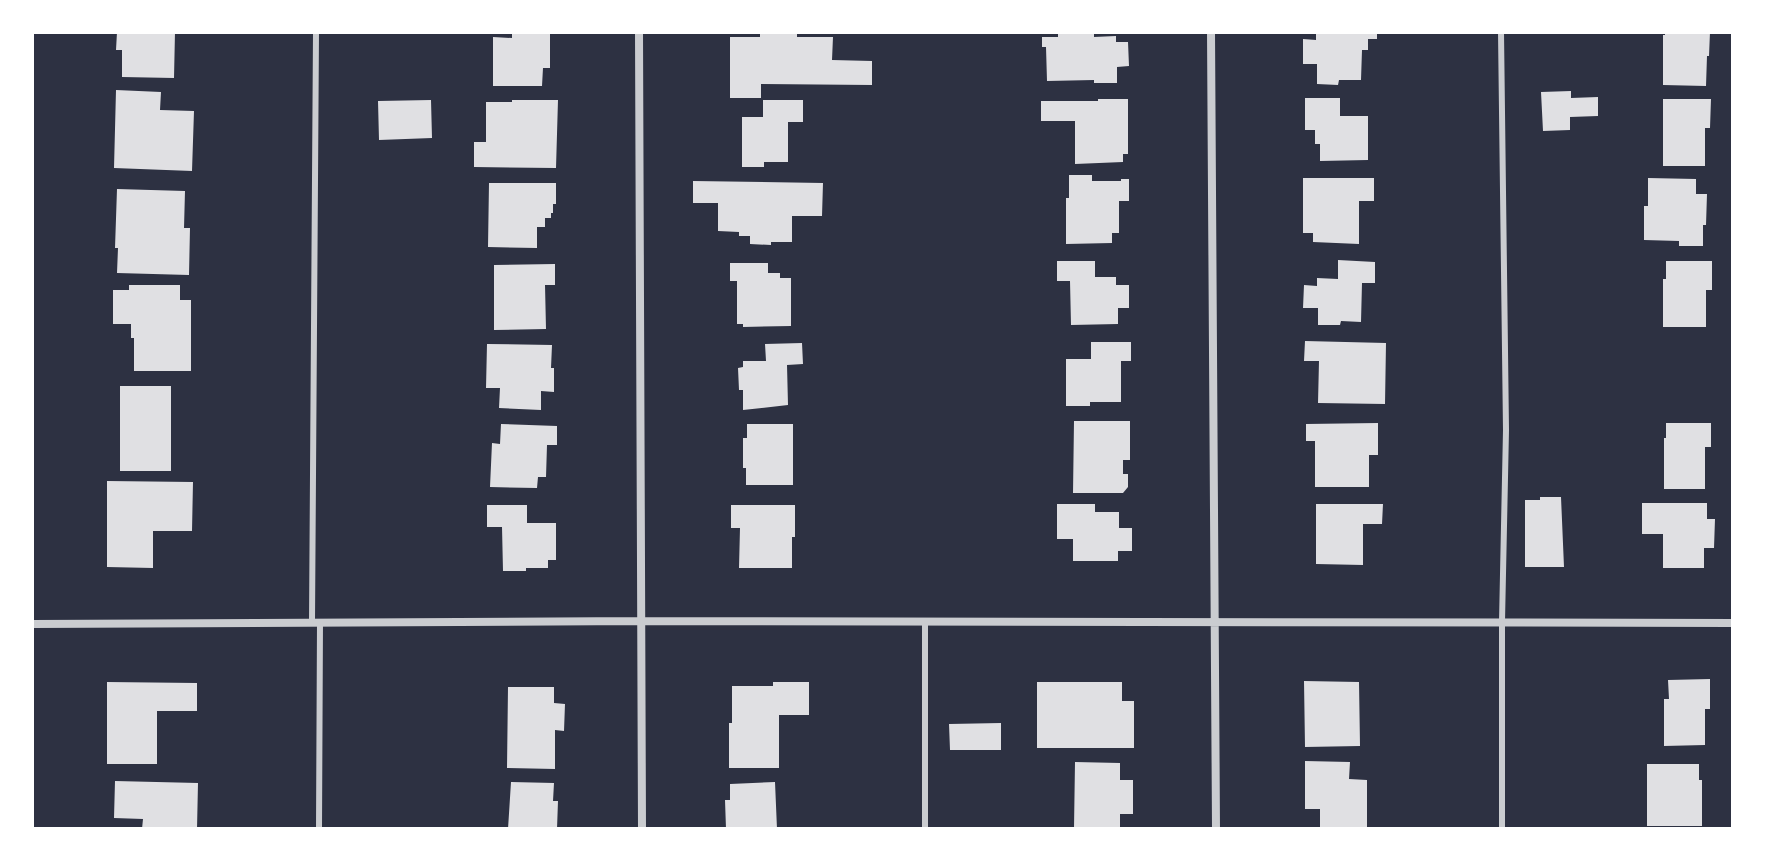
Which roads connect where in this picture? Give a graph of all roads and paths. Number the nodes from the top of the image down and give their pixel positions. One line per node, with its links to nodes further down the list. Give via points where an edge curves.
1 (316, 32): 7 (lane)
2 (639, 32): 5 (street)
3 (1211, 32): 8 (street)
4 (1501, 32): 9 (lane, via 1506,430)
5 (641, 621): 6 (street); 7 (street); 13 (street)
6 (925, 621): 8 (street); 14 (lane)
7 (316, 622): 11 (street); 12 (lane)
8 (1215, 622): 9 (street); 15 (street)
9 (1502, 622): 10 (street); 16 (lane)
10 (1733, 623)
11 (32, 624)
12 (319, 829)
13 (642, 829)
14 (925, 829)
15 (1216, 829)
16 (1502, 829)

